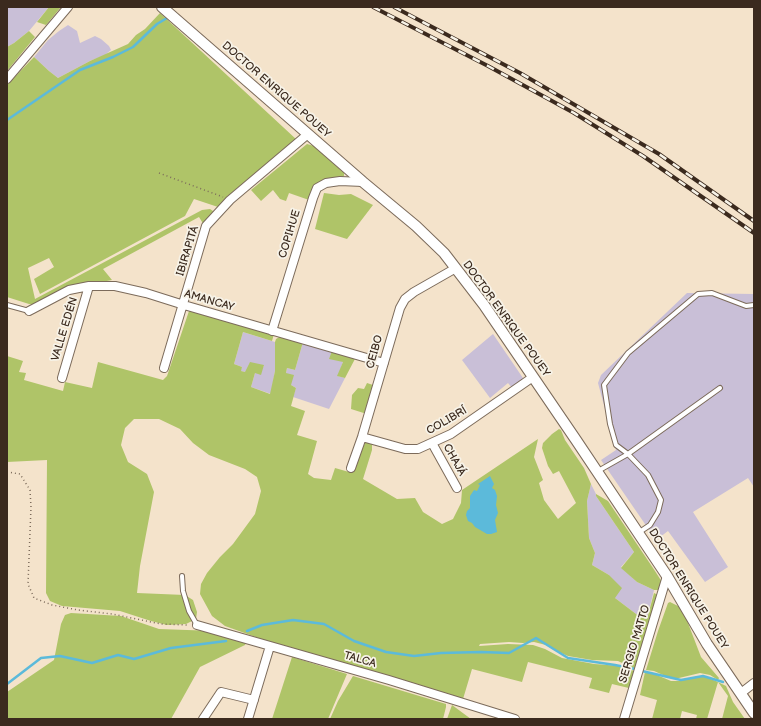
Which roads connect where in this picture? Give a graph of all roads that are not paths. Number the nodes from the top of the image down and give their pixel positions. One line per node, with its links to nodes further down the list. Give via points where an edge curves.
1 (68, 7): 3 (street)
2 (162, 7): 4 (street, DOCTOR ENRIQUE POUEY)
3 (7, 79)
4 (308, 134): 5 (street, DOCTOR ENRIQUE POUEY); 9 (street, IBIRAPITÁ, via 230,200 206,226)
5 (363, 182): 6 (street, DOCTOR ENRIQUE POUEY, via 421,230); 12 (street, COPIHUE, via 340,181 326,183 317,188)
6 (456, 268): 13 (street, CEIBO, via 405,299); 15 (street, DOCTOR ENRIQUE POUEY)
7 (89, 286): 9 (street, AMANCAY, via 115,286); 11 (street, AMANCAY, via 69,290); 16 (street, VALLE EDÉN)
8 (7, 305): 11 (lane)
9 (184, 305): 12 (street, AMANCAY); 14 (street, IBIRAPITÁ)
10 (754, 305): 20 (lane, via 746,306 712,292 698,294 628,353 604,385 616,446)
11 (29, 311)
12 (272, 331): 13 (street, AMANCAY)
13 (384, 363): 18 (street, CEIBO)
14 (164, 368)
15 (533, 376): 19 (street, COLIBRÍ, via 451,434); 22 (street, DOCTOR ENRIQUE POUEY)
16 (62, 378)
17 (720, 388): 20 (lane)
18 (362, 437): 19 (street, COLIBRÍ, via 405,449 418,449); 21 (street, CEIBO)
19 (432, 443): 23 (street, CHAJÁ)
20 (628, 454): 22 (lane); 24 (lane, via 648,475 661,500 658,512 650,525)
21 (351, 468)
22 (598, 472): 24 (street, DOCTOR ENRIQUE POUEY)
23 (457, 488)
24 (638, 533): 26 (street, DOCTOR ENRIQUE POUEY)
25 (182, 576): 27 (lane, via 189,611)
26 (667, 576): 30 (street, DOCTOR ENRIQUE POUEY, via 707,644); 36 (street, SERGIO MATTO)
27 (197, 625): 28 (street, TALCA)
28 (270, 646): 31 (street); 33 (street, TALCA)
29 (754, 683): 30 (street)
30 (741, 693): 32 (street, DOCTOR ENRIQUE POUEY)
31 (254, 700): 34 (street, via 221,692); 35 (street)
32 (754, 713)
33 (510, 718)
34 (203, 719)
35 (248, 719)
36 (624, 719)

